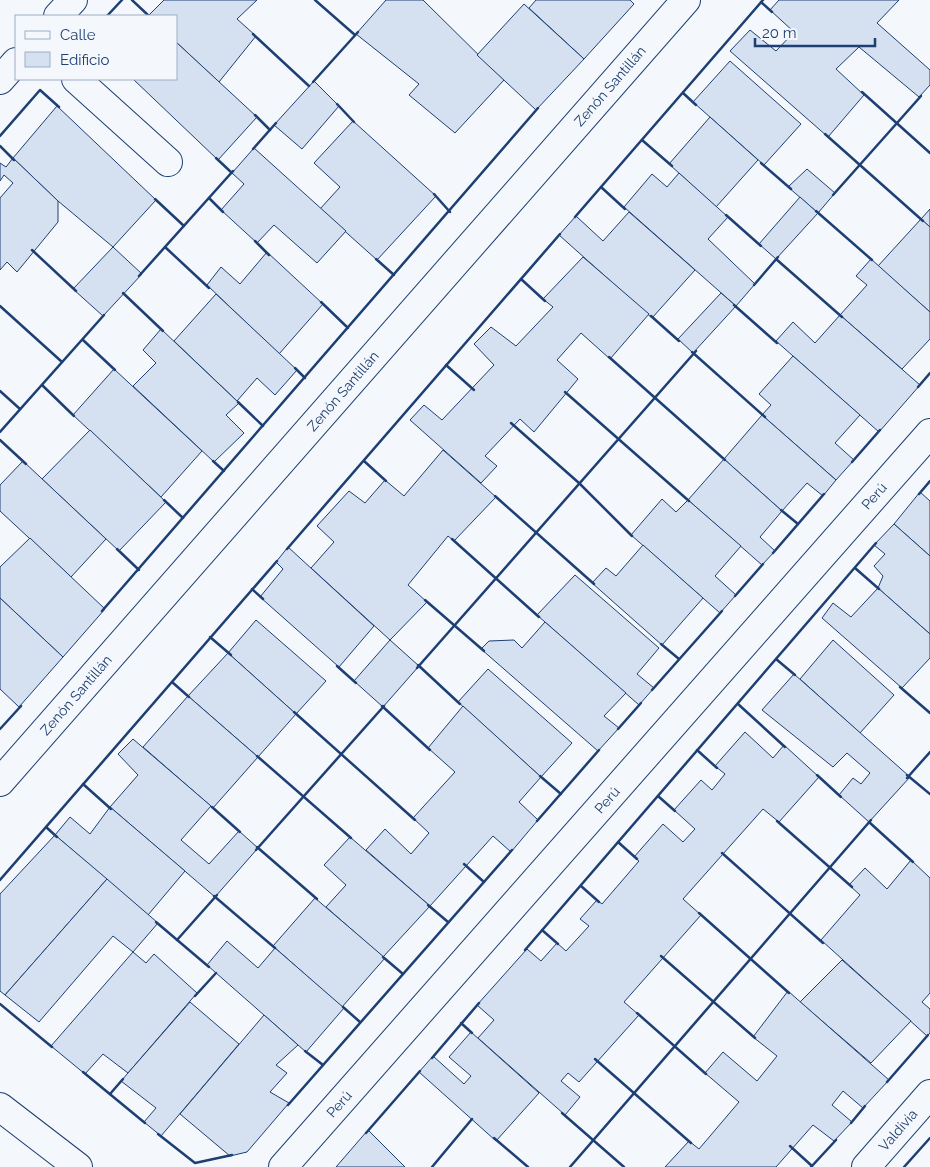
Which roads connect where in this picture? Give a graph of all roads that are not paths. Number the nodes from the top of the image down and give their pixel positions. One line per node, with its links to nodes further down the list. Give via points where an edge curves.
1 (73, 0): 3 (street)
2 (686, 0): 9 (street, Zenón Santillán)
3 (59, 15)
4 (15, 63): 5 (street)
5 (0, 80)
6 (77, 80): 7 (street)
7 (168, 162)
8 (930, 433): 13 (street, Perú)
9 (0, 782)
10 (930, 1094): 14 (street, Valdivia)
11 (0, 1107): 12 (street)
12 (78, 1167)
13 (284, 1167)
14 (866, 1167)

